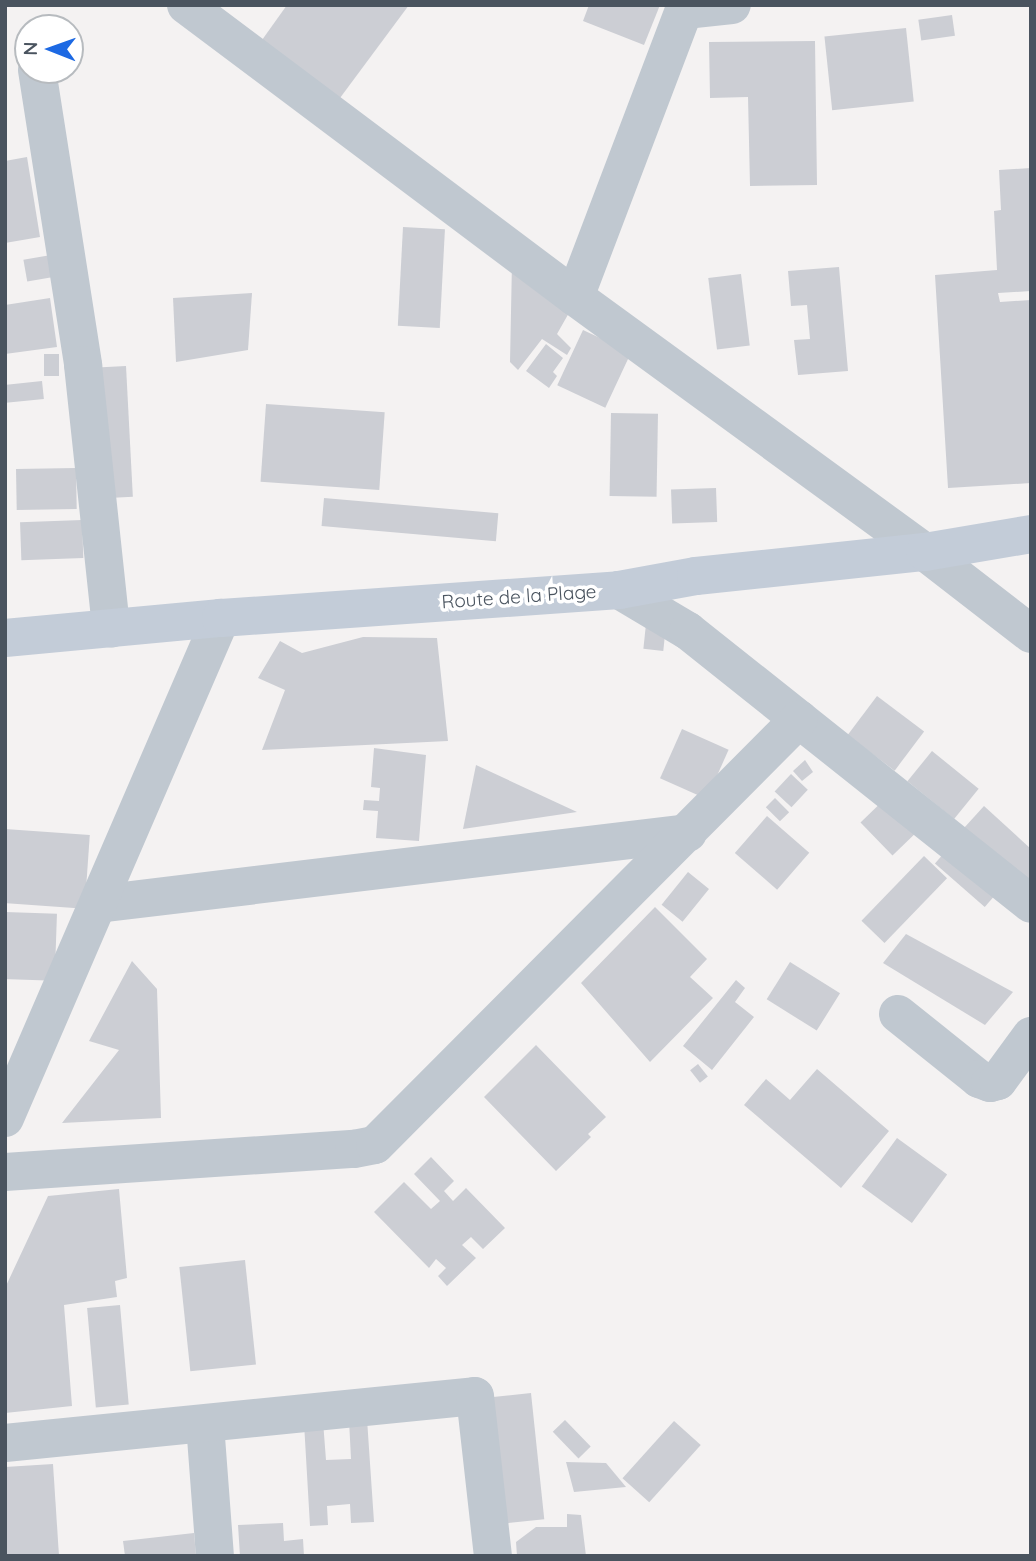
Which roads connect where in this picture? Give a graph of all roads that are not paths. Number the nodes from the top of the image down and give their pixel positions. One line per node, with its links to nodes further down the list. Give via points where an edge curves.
1 (186, 5): 5 (street)
2 (732, 5): 3 (street)
3 (685, 8): 5 (street)
4 (39, 84): 10 (street, via 83,365)
5 (576, 296): 7 (street)
6 (1031, 534): 7 (main road, Route de la Plage)
7 (925, 552): 8 (main road, Route de la Plage, via 696,576); 11 (street)
8 (620, 590): 9 (main road, Route de la Plage); 13 (street, via 688,631)
9 (221, 618): 10 (main road, Route de la Plage); 15 (street)
10 (111, 629): 12 (main road, Route de la Plage)
11 (1031, 634)
12 (5, 638)
13 (799, 719): 14 (street); 16 (street)
14 (688, 833): 15 (street); 20 (street, via 375,1145)
15 (98, 904): 19 (street)
16 (1031, 904)
17 (898, 1014): 18 (street, via 990,1083 998,1080)
18 (1031, 1036)
19 (9, 1101)
20 (5, 1172)
21 (205, 1424): 22 (street); 23 (street); 24 (street, via 475,1396)
22 (5, 1443)
23 (215, 1556)
24 (493, 1556)

